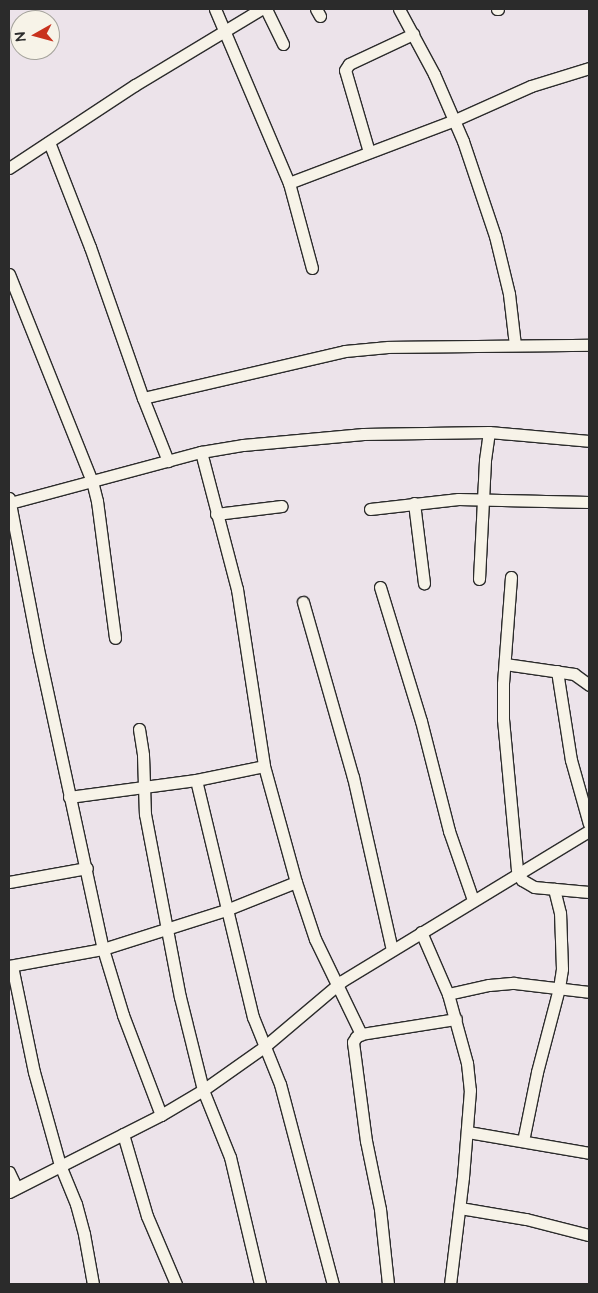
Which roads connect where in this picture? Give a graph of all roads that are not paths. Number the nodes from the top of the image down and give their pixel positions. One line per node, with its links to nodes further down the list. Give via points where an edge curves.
1 (215, 9): 5 (street)
2 (261, 9): 5 (street)
3 (266, 9): 7 (street)
4 (403, 10): 6 (street)
5 (224, 32): 10 (street); 13 (street)
6 (413, 34): 9 (street); 11 (street, via 349,64 345,70)
7 (283, 44)
8 (589, 68): 9 (street, via 531,86)
9 (455, 120): 11 (street); 16 (street, via 495,236 509,294)
10 (49, 142): 12 (street); 18 (street)
11 (369, 152): 13 (street)
12 (9, 168)
13 (289, 184): 14 (street)
14 (312, 268)
15 (9, 274): 23 (street)
16 (515, 345): 17 (street); 18 (street, via 345,351)
17 (589, 345)
18 (143, 398): 22 (street)
19 (489, 432): 20 (street); 21 (street, via 363,434); 25 (street)
20 (589, 441)
21 (201, 452): 22 (street); 30 (street)
22 (168, 461): 23 (street)
23 (92, 481): 24 (street); 36 (street)
24 (10, 500): 44 (street)
25 (483, 500): 26 (street); 27 (street); 32 (street)
26 (589, 502)
27 (414, 503): 29 (street); 33 (street)
28 (282, 506): 30 (street)
29 (370, 509)
30 (216, 514): 41 (street, via 237,589)
31 (512, 577): 37 (street)
32 (479, 578)
33 (424, 583)
34 (380, 587): 53 (street, via 421,721 449,831)
35 (303, 602): 58 (street, via 353,777)
36 (115, 638)
37 (505, 664): 38 (street); 48 (street, via 504,743)
38 (557, 671): 39 (street, via 574,674); 45 (street, via 571,760)
39 (589, 685)
40 (139, 729): 43 (street)
41 (264, 766): 42 (street); 50 (street)
42 (196, 780): 43 (street); 54 (street)
43 (143, 787): 44 (street); 55 (street, via 145,814)
44 (69, 797): 47 (street)
45 (589, 824)
46 (589, 831): 48 (street)
47 (87, 868): 49 (street); 57 (street)
48 (518, 873): 51 (street, via 528,885); 53 (street)
49 (9, 882)
50 (296, 882): 54 (street); 60 (street, via 315,939)
51 (554, 889): 52 (street); 61 (street, via 560,913 563,952)
52 (589, 892)
53 (473, 900): 56 (street)
54 (226, 910): 55 (street); 66 (street, via 252,1017)
55 (168, 929): 57 (street); 67 (street, via 180,997)
56 (422, 932): 58 (street); 63 (street)
57 (103, 950): 59 (street); 68 (street, via 123,1015)
58 (392, 950): 60 (street)
59 (10, 966): 73 (street, via 34,1072)
60 (337, 985): 65 (street); 66 (street)
61 (559, 988): 62 (street); 63 (street, via 514,983); 71 (street, via 536,1072)
62 (589, 992)
63 (448, 994): 64 (street)
64 (456, 1019): 65 (street); 69 (street, via 470,1090)
65 (361, 1034): 82 (street, via 354,1039 354,1053 366,1141 380,1210)
66 (264, 1047): 67 (street); 81 (street, via 287,1110)
67 (203, 1090): 68 (street); 80 (street, via 230,1157)
68 (161, 1115): 70 (street)
69 (468, 1132): 71 (street); 76 (street)
70 (123, 1134): 73 (street); 79 (street, via 147,1216)
71 (523, 1141): 72 (street)
72 (589, 1153)
73 (60, 1165): 75 (street); 78 (street, via 76,1204)
74 (9, 1172): 75 (street)
75 (12, 1190)
76 (460, 1208): 77 (street, via 526,1219); 83 (street)
77 (589, 1235)
78 (93, 1284)
79 (176, 1284)
80 (260, 1284)
81 (333, 1284)
82 (388, 1284)
83 (450, 1284)

